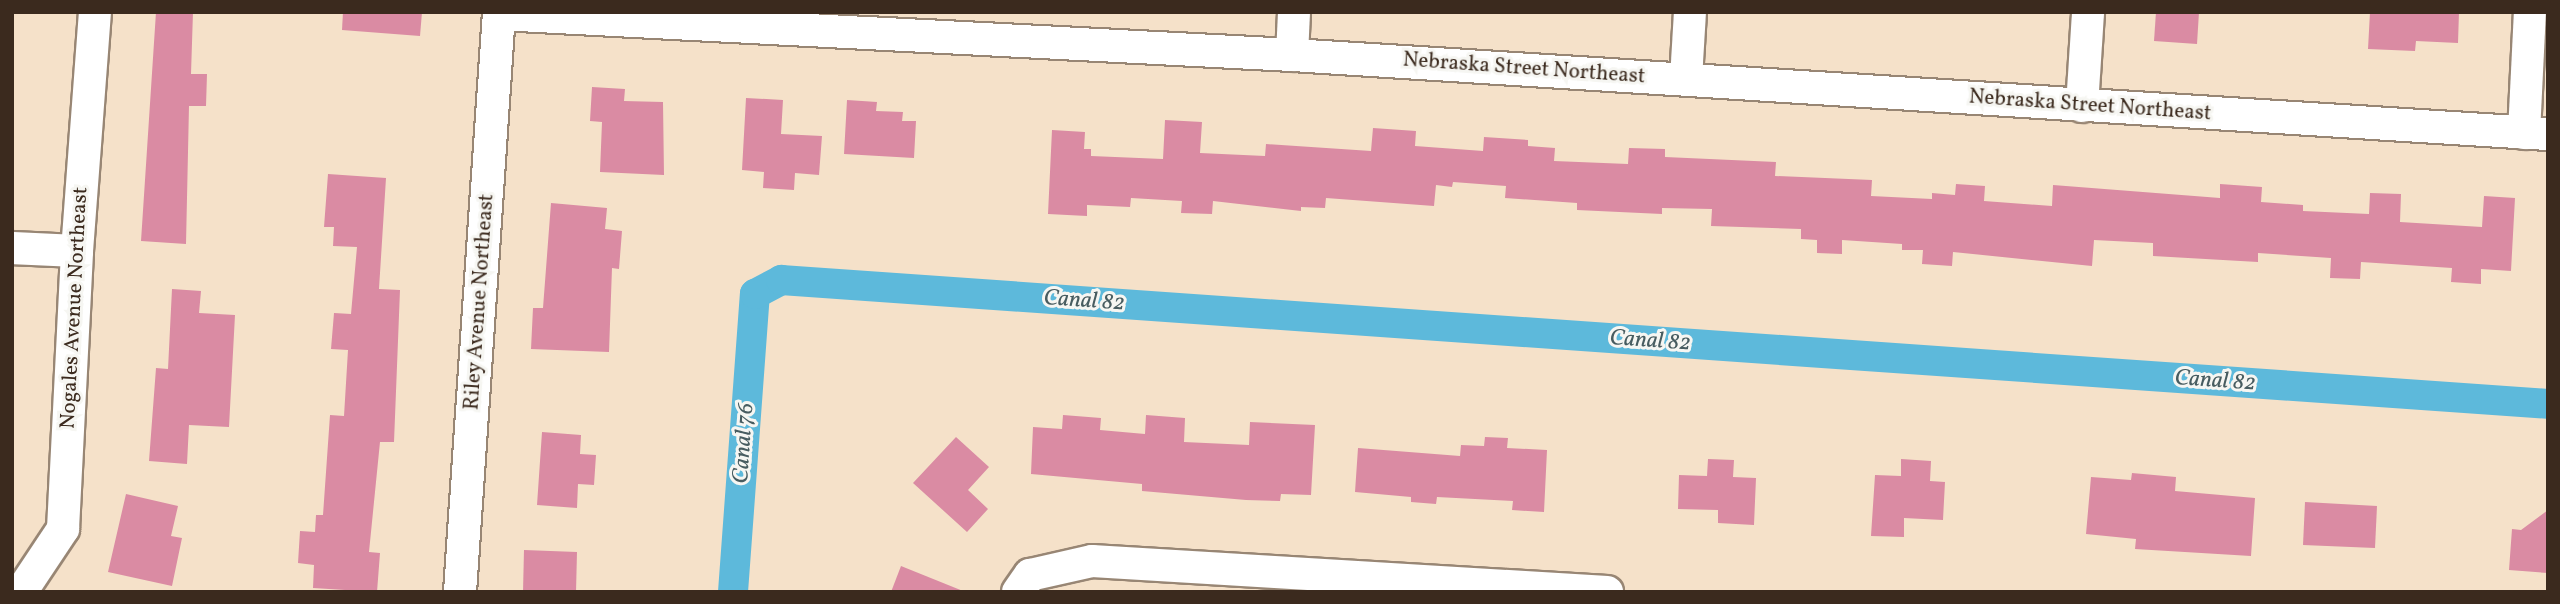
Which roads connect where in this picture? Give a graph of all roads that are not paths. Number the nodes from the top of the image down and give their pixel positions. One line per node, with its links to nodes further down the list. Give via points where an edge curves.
1 (95, 12): 13 (street, Nogales Avenue Northeast)
2 (1294, 12): 8 (street)
3 (1690, 12): 9 (street)
4 (2088, 12): 10 (street)
5 (2530, 12): 11 (street)
6 (499, 13): 7 (street, Nebraska Street Northeast); 16 (street, Riley Avenue Northeast)
7 (894, 22): 8 (street, Nebraska Street Northeast)
8 (1292, 54): 9 (street, Nebraska Street Northeast)
9 (1686, 79): 10 (street, Nebraska Street Northeast)
10 (2082, 106): 11 (street, Nebraska Street Northeast)
11 (2536, 134)
12 (12, 248): 13 (street)
13 (77, 251): 15 (street, Nogales Avenue Northeast, via 63,529)
14 (1024, 583): 17 (street, via 1092,561)
15 (20, 592)
16 (460, 592)
17 (1607, 592)

